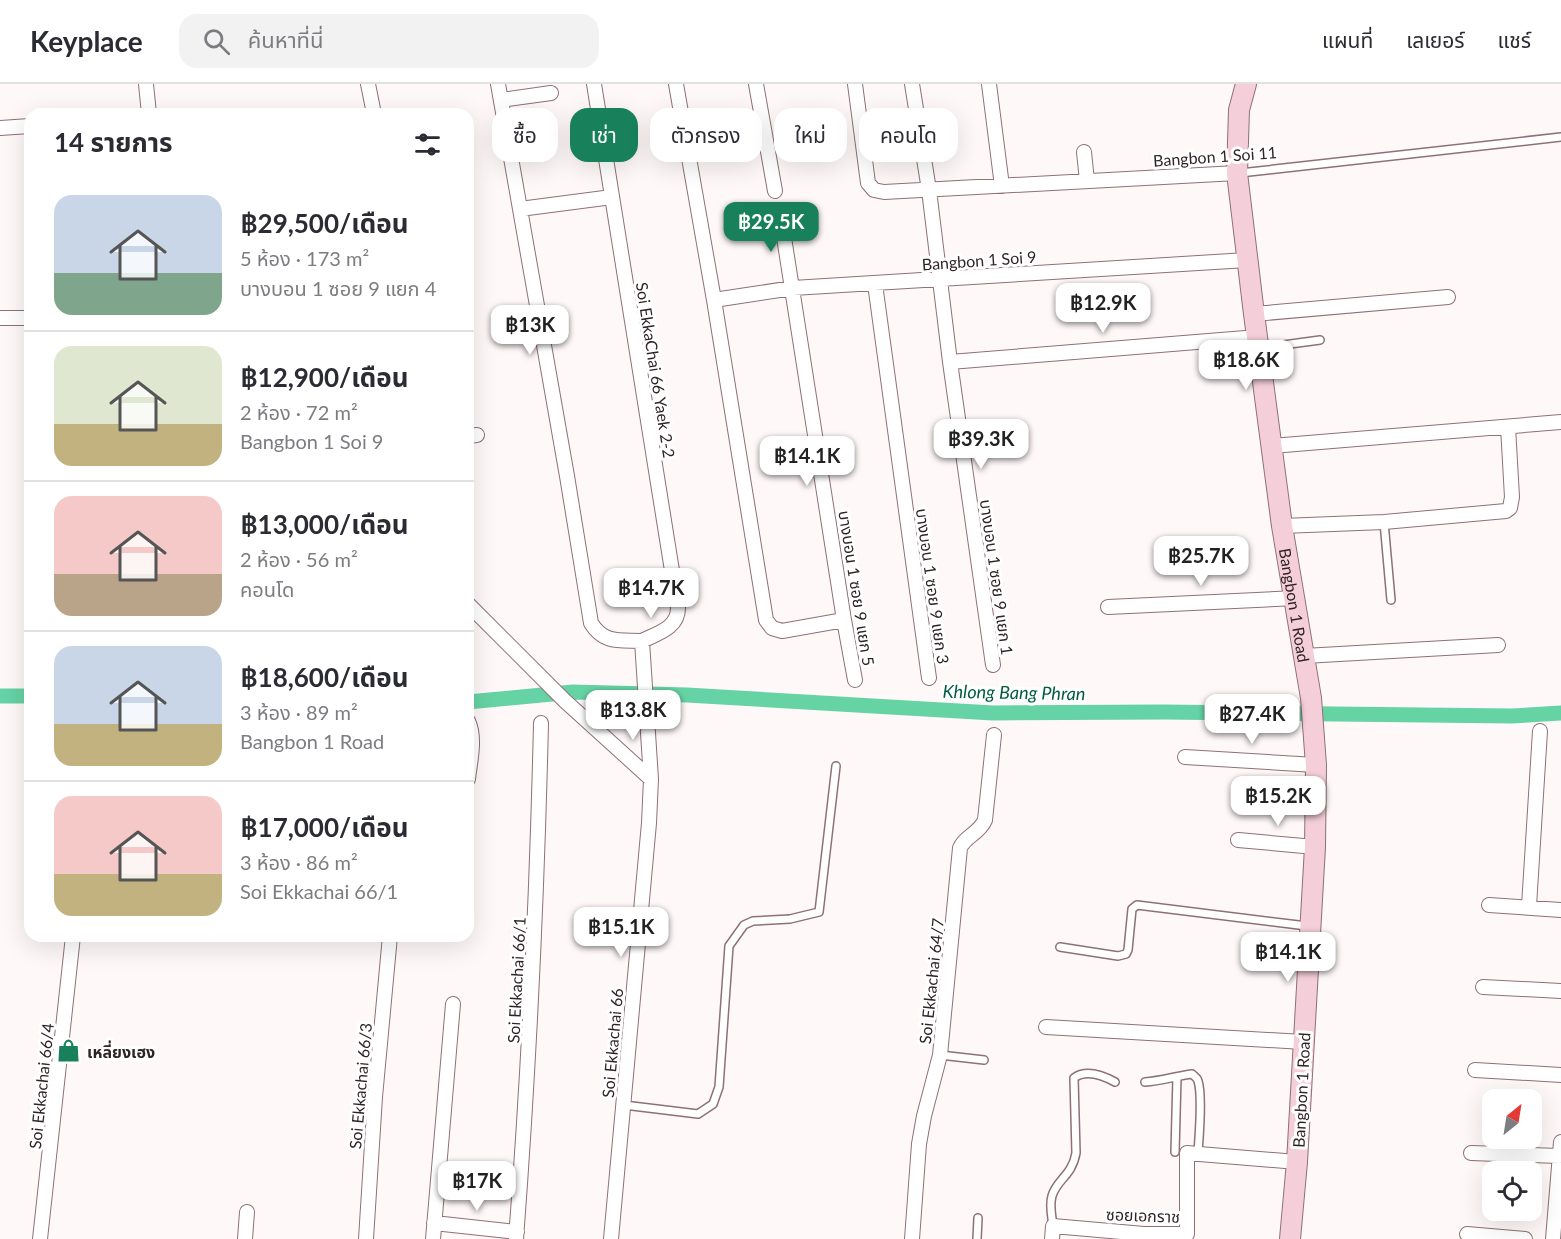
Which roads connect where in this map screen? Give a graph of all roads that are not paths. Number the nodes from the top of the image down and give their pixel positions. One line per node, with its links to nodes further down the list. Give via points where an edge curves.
1 (146, 84): 13 (street)
2 (368, 84): 14 (street)
3 (498, 84): 12 (street)
4 (594, 84): 24 (street, Soi EkkaChai 66 Yaek 2-2)
5 (676, 84): 32 (street)
6 (756, 84): 23 (street)
7 (855, 84): 22 (street, Bangbon 1 Soi 11, via 868,183 884,192)
8 (912, 84): 22 (street, บางบอน 1 ซอย 9 แยก 1)
9 (989, 84): 21 (street)
10 (1246, 84): 19 (main road, Bangbon 1 Road, via 1239,110)
11 (551, 93): 12 (street)
12 (501, 100): 25 (street)
13 (148, 108)
14 (373, 108)
15 (24, 126): 16 (street)
16 (0, 128)
17 (1561, 137): 19 (lane, Bangbon 1 Soi 11)
18 (1084, 152): 20 (street)
19 (1238, 173): 20 (street, Bangbon 1 Soi 11); 27 (main road, Bangbon 1 Road)
20 (1087, 181): 21 (street, Bangbon 1 Soi 11)
21 (1002, 186): 22 (street, Bangbon 1 Soi 11)
22 (928, 190): 28 (street, บางบอน 1 ซอย 9 แยก 1)
23 (775, 191)
24 (612, 197): 25 (street); 49 (street, Soi EkkaChai 66 Yaek 2-2, via 678,608 676,621 670,627)
25 (520, 210): 49 (street, via 591,622 604,637)
26 (780, 212): 30 (street, บางบอน 1 ซอย 9 แยก 5)
27 (1247, 260): 28 (street, Bangbon 1 Soi 9); 33 (main road, Bangbon 1 Road)
28 (940, 278): 29 (street, Bangbon 1 Soi 9); 38 (street, บางบอน 1 ซอย 9 แยก 1)
29 (875, 284): 30 (street, Bangbon 1 Soi 9); 53 (street, บางบอน 1 ซอย 9 แยก 3)
30 (793, 288): 32 (street, Bangbon 1 Soi 9); 48 (street, บางบอน 1 ซอย 9 แยก 5)
31 (1448, 297): 33 (street)
32 (714, 300): 48 (street, via 766,620 772,628 782,631)
33 (1254, 314): 37 (main road, Bangbon 1 Road)
34 (0, 318): 35 (street)
35 (24, 318)
36 (1320, 340): 37 (lane)
37 (1258, 343): 38 (street); 41 (main road, Bangbon 1 Road)
38 (950, 362): 52 (street, บางบอน 1 ซอย 9 แยก 1)
39 (1561, 422): 40 (street)
40 (1508, 427): 41 (street); 42 (street, via 1510,508)
41 (1272, 446): 43 (main road, Bangbon 1 Road)
42 (1384, 522): 43 (street); 45 (lane)
43 (1282, 526): 44 (main road, Bangbon 1 Road)
44 (1296, 598): 46 (street); 51 (main road, Bangbon 1 Road)
45 (1391, 600)
46 (1108, 607)
47 (474, 610): 61 (street)
48 (844, 620): 54 (street, บางบอน 1 ซอย 9 แยก 5)
49 (642, 641): 61 (street, Soi Ekkachai 66)
50 (1498, 645): 51 (street)
51 (1304, 656): 59 (main road, Bangbon 1 Road)
52 (993, 665)
53 (928, 678)
54 (855, 680)
55 (541, 723): 95 (street, Soi Ekkachai 66/1, via 530,1042)
56 (1540, 731): 65 (street)
57 (994, 735): 76 (street, Soi Ekkachai 64/7, via 985,820 960,848)
58 (1185, 757): 59 (street)
59 (1316, 765): 63 (main road, Bangbon 1 Road)
60 (836, 766): 83 (lane, via 819,912 790,919 753,921 744,925 729,946 720,1087 713,1104 698,1114)
61 (651, 779): 83 (street, Soi Ekkachai 66)
62 (1238, 840): 63 (street)
63 (1315, 847): 67 (main road, Bangbon 1 Road)
64 (1489, 905): 65 (street)
65 (1529, 906): 66 (street)
66 (1561, 910)
67 (1310, 926): 70 (lane, via 1137,905 1132,909 1126,954); 75 (main road, Bangbon 1 Road)
68 (72, 942): 97 (street, Soi Ekkachai 66/4)
69 (389, 942): 99 (street, Soi Ekkachai 66/3)
70 (1060, 947)
71 (1483, 987): 72 (street)
72 (1561, 991)
73 (453, 1004): 92 (street)
74 (1046, 1027): 75 (street)
75 (1303, 1042): 88 (main road, Bangbon 1 Road)
76 (940, 1055): 77 (lane); 102 (street, Soi Ekkachai 64/7, via 919,1144)
77 (984, 1060)
78 (1475, 1070): 79 (street)
79 (1561, 1075)
80 (1177, 1077): 82 (lane); 85 (lane); 87 (lane, via 1192,1074 1198,1082)
81 (1115, 1082): 93 (lane, via 1095,1074 1074,1078 1076,1153 1074,1164 1054,1192)
82 (1145, 1082)
83 (624, 1105): 101 (street, Soi Ekkachai 66)
84 (1560, 1149): 86 (street); 89 (street)
85 (1175, 1152)
86 (1471, 1153)
87 (1198, 1154): 88 (street); 96 (street, ซอยเอกราช, via 1187,1153)
88 (1297, 1162): 104 (main road, Bangbon 1 Road)
89 (1560, 1174): 106 (street)
90 (247, 1212): 98 (street)
91 (978, 1218): 103 (lane)
92 (434, 1223): 95 (street); 100 (street)
93 (1052, 1233): 96 (street, ซอยเอกราช)
94 (1467, 1234): 105 (street)
95 (516, 1235)
96 (1187, 1237)
97 (40, 1239)
98 (245, 1239)
99 (366, 1239)
100 (433, 1239)
101 (611, 1239)
102 (912, 1239)
103 (977, 1239)
104 (1290, 1239)
105 (1525, 1239)
106 (1553, 1239)

